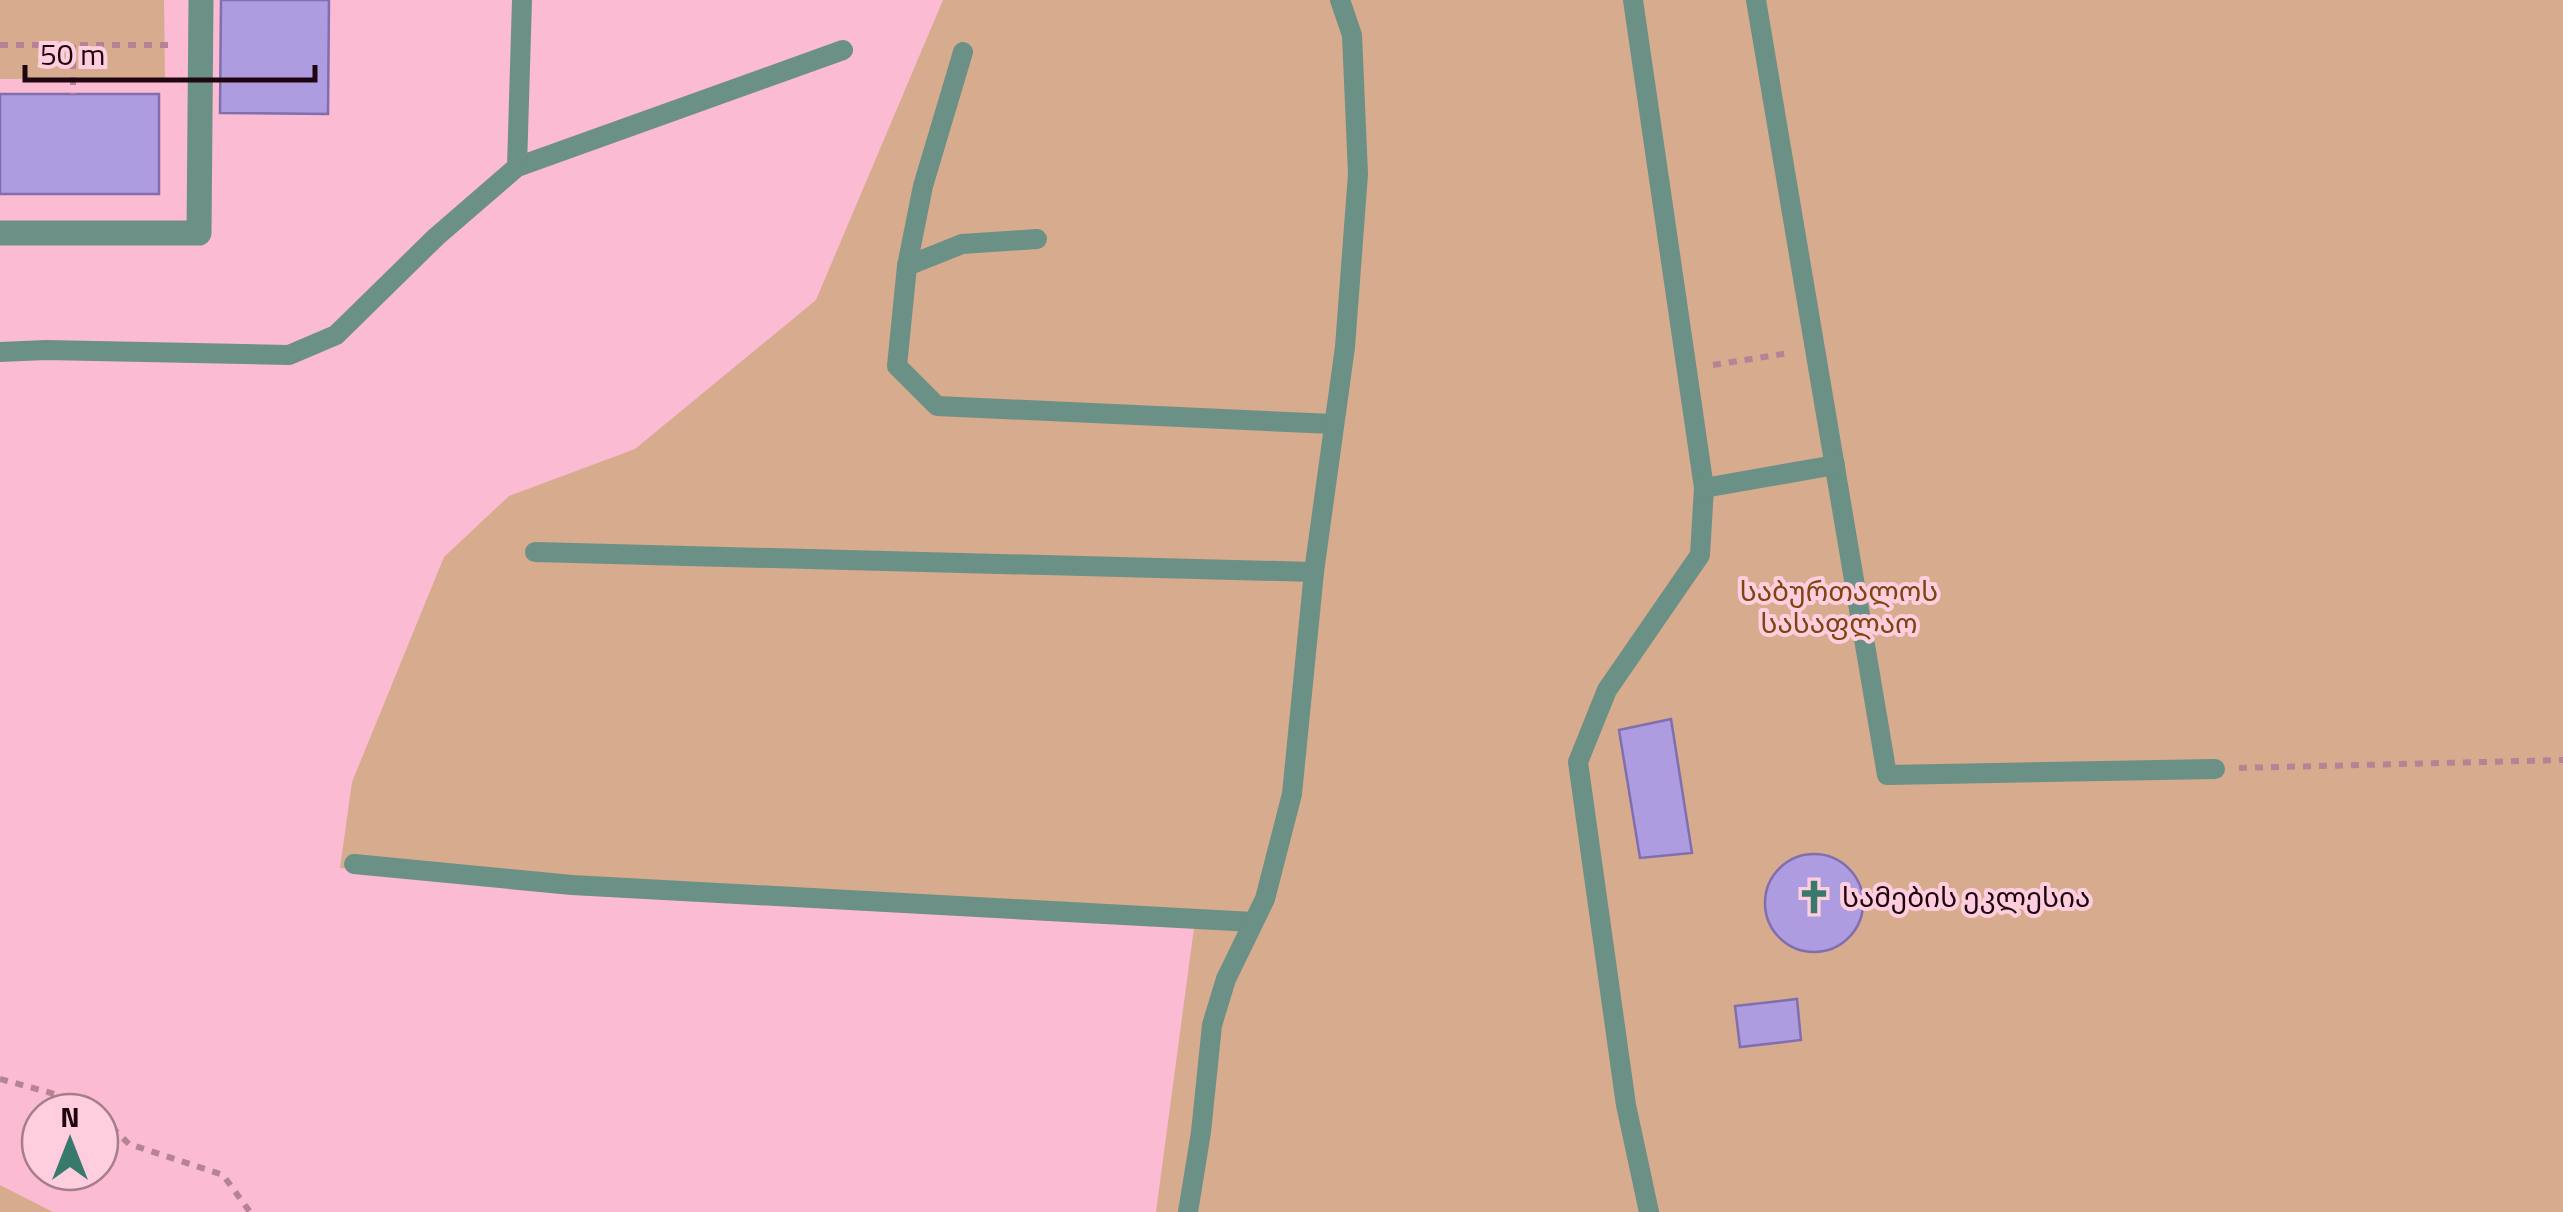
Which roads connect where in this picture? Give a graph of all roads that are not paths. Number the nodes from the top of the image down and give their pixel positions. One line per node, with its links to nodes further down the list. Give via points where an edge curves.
1 (200, 0): 9 (street, via 200,233)
2 (522, 0): 8 (lane)
3 (1340, 0): 13 (lane, via 1352,36 1358,174 1346,347)
4 (1633, 0): 15 (lane)
5 (1756, 0): 14 (lane)
6 (843, 50): 8 (lane)
7 (963, 52): 11 (lane)
8 (517, 167): 12 (lane, via 336,335 290,355)
9 (0, 233)
10 (1037, 239): 11 (lane, via 962,244)
11 (907, 266): 13 (lane, via 897,366 937,406)
12 (0, 352)
13 (1333, 424): 17 (lane)
14 (1835, 466): 15 (lane); 18 (lane, via 1887,775)
15 (1704, 488): 22 (lane, via 1700,555 1607,690 1578,762 1626,1105)
16 (534, 552): 17 (lane)
17 (1314, 572): 20 (lane, via 1292,794)
18 (2214, 769)
19 (354, 864): 20 (lane, via 572,885)
20 (1253, 922): 21 (lane, via 1212,1025)
21 (1188, 1212)
22 (1648, 1212)

